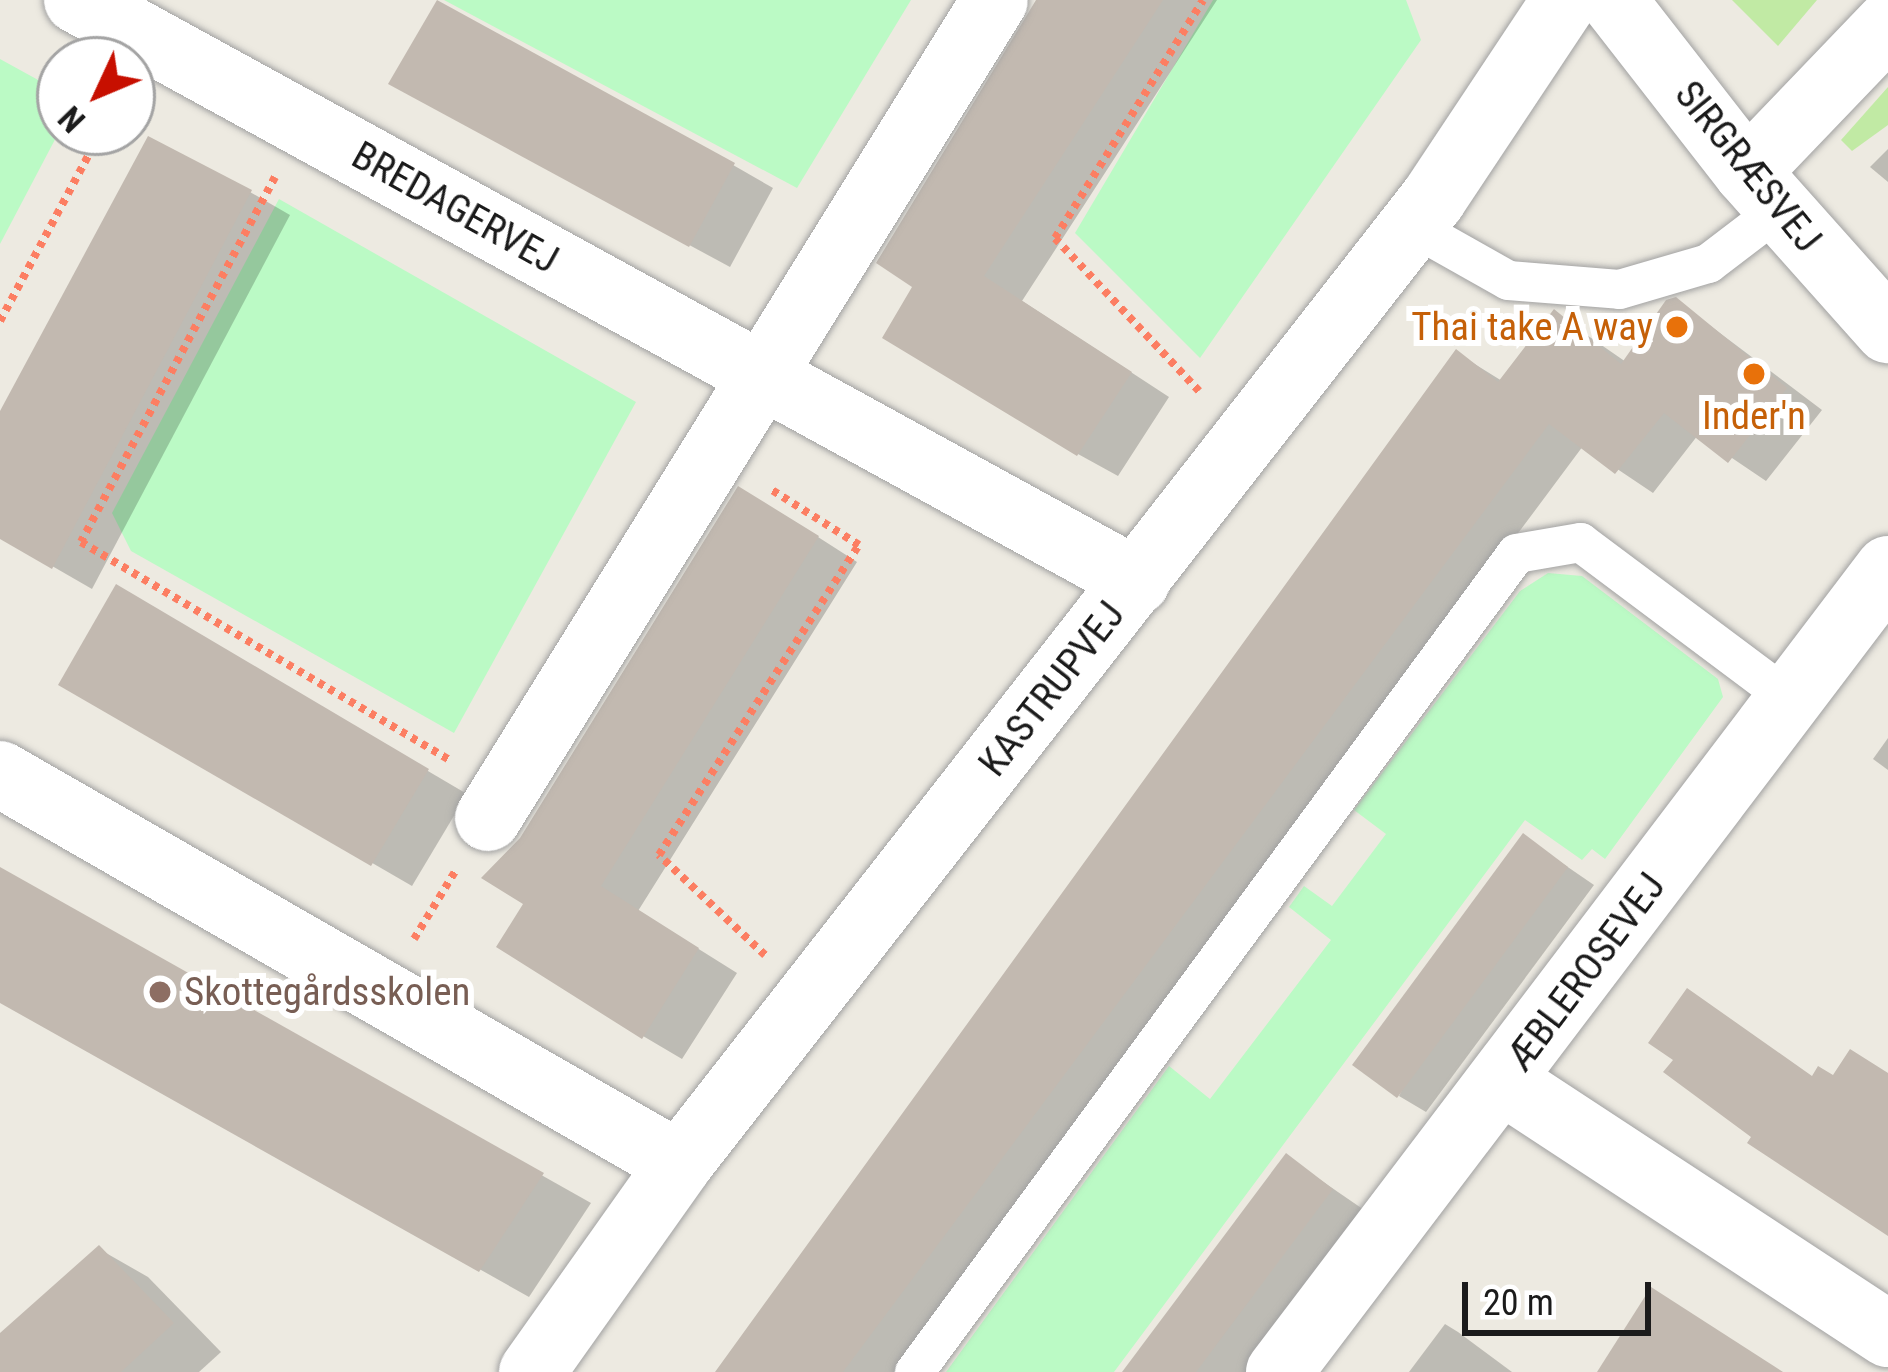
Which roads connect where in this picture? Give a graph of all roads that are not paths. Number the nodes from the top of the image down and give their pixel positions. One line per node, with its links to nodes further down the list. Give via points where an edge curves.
1 (77, 0): 5 (street, BREDAGERVEJ)
2 (995, 0): 10 (street)
3 (1565, 0): 8 (street, KASTRUPVEJ)
4 (1613, 0): 7 (street, SIRGRÆSVEJ)
5 (160, 20): 10 (street, BREDAGERVEJ, via 303,124)
6 (1888, 25): 7 (street)
7 (1763, 190): 8 (lane, via 1708,263 1619,289 1508,280); 9 (street, SIRGRÆSVEJ)
8 (1412, 226): 12 (street, KASTRUPVEJ)
9 (1888, 330)
10 (760, 376): 12 (street, BREDAGERVEJ); 15 (street)
11 (1888, 569): 13 (street, ÆBLEROSEVEJ)
12 (1137, 580): 17 (street, KASTRUPVEJ)
13 (1791, 700): 16 (street, ÆBLEROSEVEJ); 20 (lane, via 1580,542 1516,553)
14 (0, 774): 17 (street)
15 (496, 805)
16 (1504, 1082): 18 (street); 21 (street, ÆBLEROSEVEJ)
17 (679, 1164): 19 (street, KASTRUPVEJ)
18 (1888, 1334)
19 (532, 1372)
20 (914, 1372)
21 (1280, 1372)

